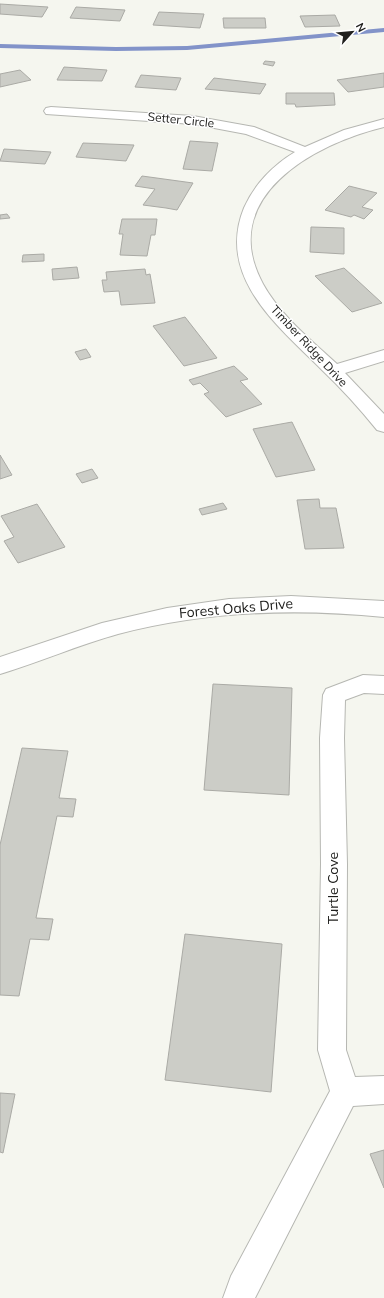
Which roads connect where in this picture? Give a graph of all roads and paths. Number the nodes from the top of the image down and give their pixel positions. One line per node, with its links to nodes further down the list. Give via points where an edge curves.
1 (51, 111): 3 (street, Setter Circle, via 193,120 249,130)
2 (384, 123): 3 (street, Timber Ridge Drive, via 335,138)
3 (306, 152): 5 (street, Timber Ridge Drive, via 280,169 265,184 249,211 244,232 244,248 250,273 264,297 291,330)
4 (384, 355): 5 (street)
5 (334, 371): 6 (street, Timber Ridge Drive)
6 (384, 426)
7 (384, 609): 8 (street, Forest Oaks Drive, via 298,603 176,613 134,622)
8 (0, 666)
9 (384, 685): 11 (street, Turtle Cove, via 363,684 334,695 332,1050)
10 (384, 1090): 11 (street)
11 (345, 1092): 12 (street, via 242,1287)
12 (239, 1298)

